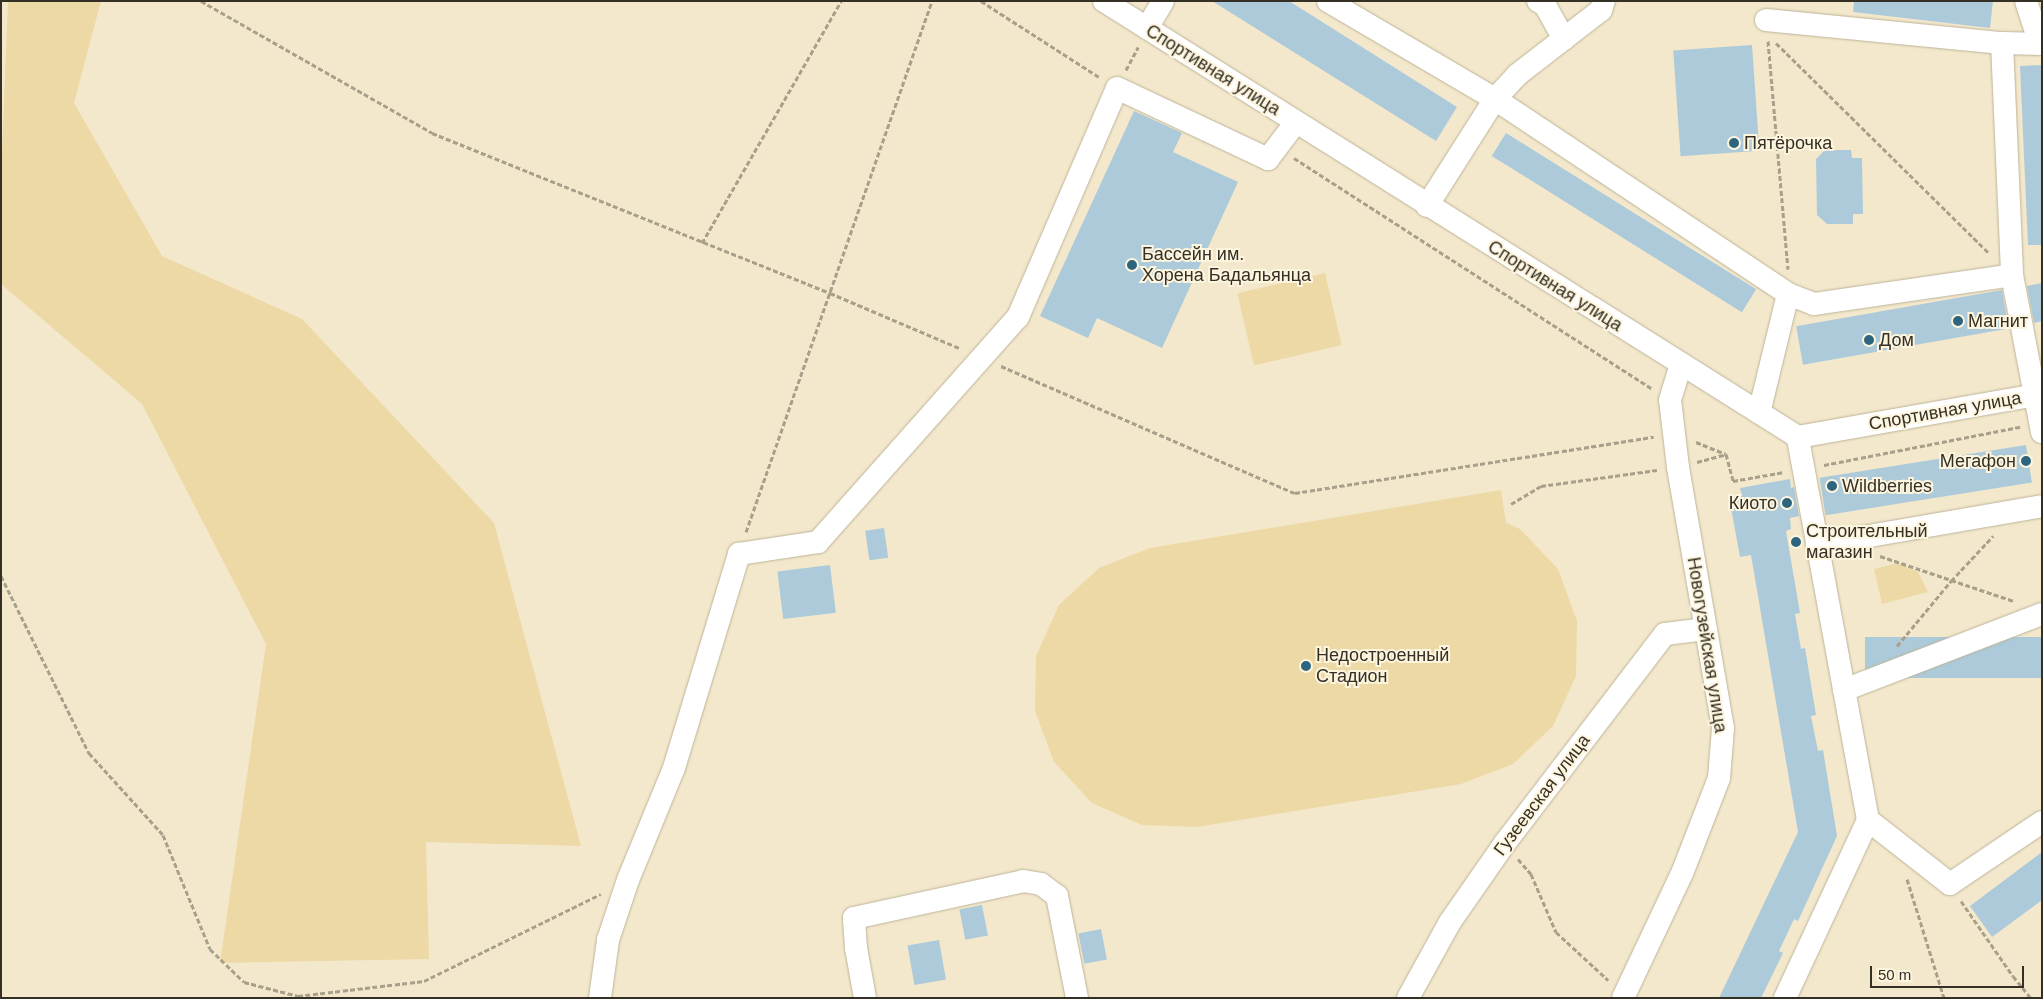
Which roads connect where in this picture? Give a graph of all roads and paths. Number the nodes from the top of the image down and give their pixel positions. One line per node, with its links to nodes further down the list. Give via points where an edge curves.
1 (202, 1): 21 (path, via 432,133)
2 (840, 1): 21 (path)
3 (932, 1): 23 (path)
4 (981, 1): 16 (path)
5 (1104, 1): 12 (street, Спортивная улица)
6 (1163, 1): 12 (street)
7 (1538, 1): 13 (street, via 1545,5)
8 (1604, 1): 13 (street, via 1601,10)
9 (2026, 1): 15 (street)
10 (1332, 2): 17 (street)
11 (1766, 20): 14 (street)
12 (1147, 28): 16 (path); 18 (street, Спортивная улица)
13 (1564, 39): 17 (street, via 1517,75)
14 (2002, 43): 15 (street); 22 (street)
15 (2041, 44)
16 (1117, 88): 19 (street, via 1268,159); 25 (street, via 1018,316)
17 (1495, 99): 20 (street); 24 (street)
18 (1296, 122): 19 (street); 20 (street, Спортивная улица)
19 (1277, 147): 28 (path)
20 (1427, 206): 26 (street, Спортивная улица)
21 (702, 243): 23 (path)
22 (2012, 275): 24 (street, via 1814,304); 24 (path, via 1768,33 1789,258); 27 (street)
23 (830, 293): 25 (path); 40 (path)
24 (1788, 294): 29 (street)
25 (981, 358): 31 (path, via 1295,493); 40 (street, via 818,542)
26 (1681, 364): 28 (street, Новогузейская улица); 29 (street, Спортивная улица)
27 (2039, 395): 30 (street); 32 (street, Спортивная улица)
28 (1670, 400): 31 (street, Новогузейская улица)
29 (1759, 413): 32 (street, Спортивная улица)
30 (2041, 428): 35 (path)
31 (1674, 434): 33 (path); 34 (street, Новогузейская улица)
32 (1798, 437): 35 (street)
33 (1726, 454): 34 (path); 35 (path, via 1733,481)
34 (1678, 467): 36 (path, via 1541,486); 45 (street, Новогузейская улица)
35 (1804, 469): 39 (street)
36 (1511, 504)
37 (2042, 506): 38 (street)
38 (2016, 511): 39 (street); 43 (path)
39 (1817, 544): 47 (street)
40 (739, 554): 52 (street, via 674,768)
41 (1873, 554): 43 (path)
42 (1, 576): 52 (path, via 89,753 163,835 210,948 244,982 298,996 424,981)
43 (1951, 581): 44 (path); 46 (path)
44 (2033, 609): 47 (street)
45 (1706, 629): 51 (street, Гузеевская улица, via 1665,634); 54 (street, Новогузейская улица, via 1723,728 1719,778 1683,871)
46 (1891, 652)
47 (1844, 690): 48 (street)
48 (1868, 820): 50 (street); 59 (street)
49 (2042, 822): 53 (street)
50 (1896, 842): 53 (street); 60 (path)
51 (1505, 843): 54 (path, via 1531,874 1556,932); 58 (street, Гузеевская улица, via 1450,922)
52 (628, 880): 55 (street, via 608,940)
53 (1950, 884): 61 (path)
54 (1624, 996)
55 (600, 998)
56 (865, 998): 57 (street, via 854,918 1023,880 1041,884 1057,896)
57 (1076, 998)
58 (1408, 998)
59 (1785, 998)
60 (1944, 998)
61 (2031, 998)

